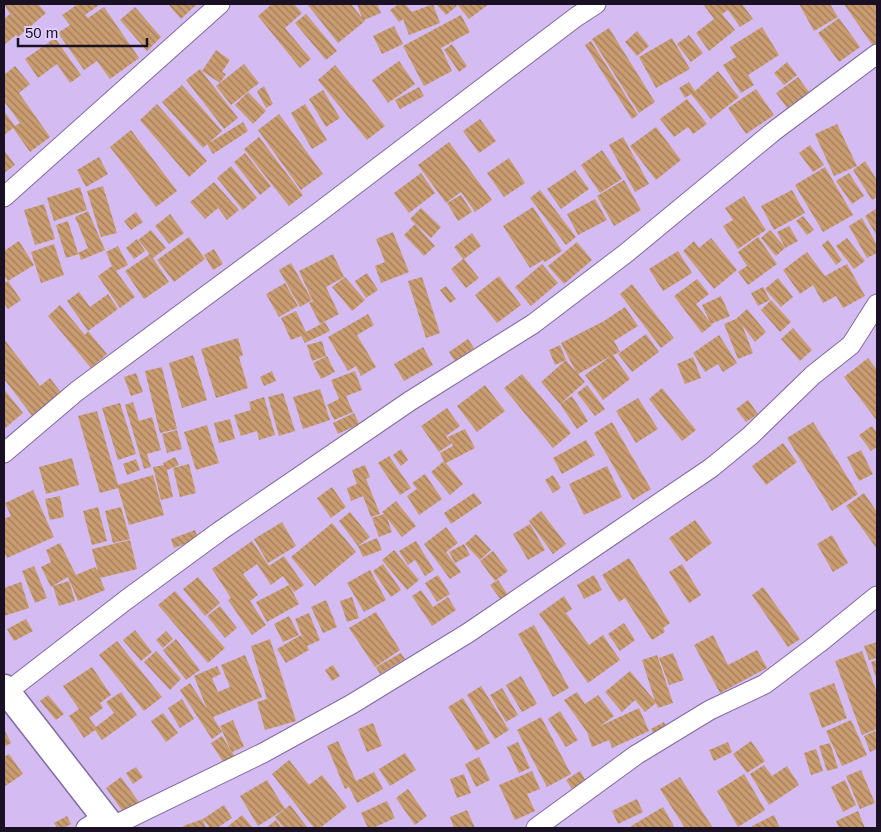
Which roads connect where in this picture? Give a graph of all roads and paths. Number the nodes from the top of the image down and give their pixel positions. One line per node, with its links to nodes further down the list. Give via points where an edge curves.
1 (220, 4): 4 (street)
2 (596, 4): 6 (street, via 77,391)
3 (877, 54): 8 (street, via 774,131 625,254 533,324 410,401 220,531)
4 (4, 197)
5 (877, 304): 9 (street, via 852,345 813,375 711,468 468,633 352,704 263,753)
6 (4, 453)
7 (877, 596): 10 (street, via 764,684 710,710 636,755)
8 (5, 690): 9 (street)
9 (103, 825)
10 (536, 828)

